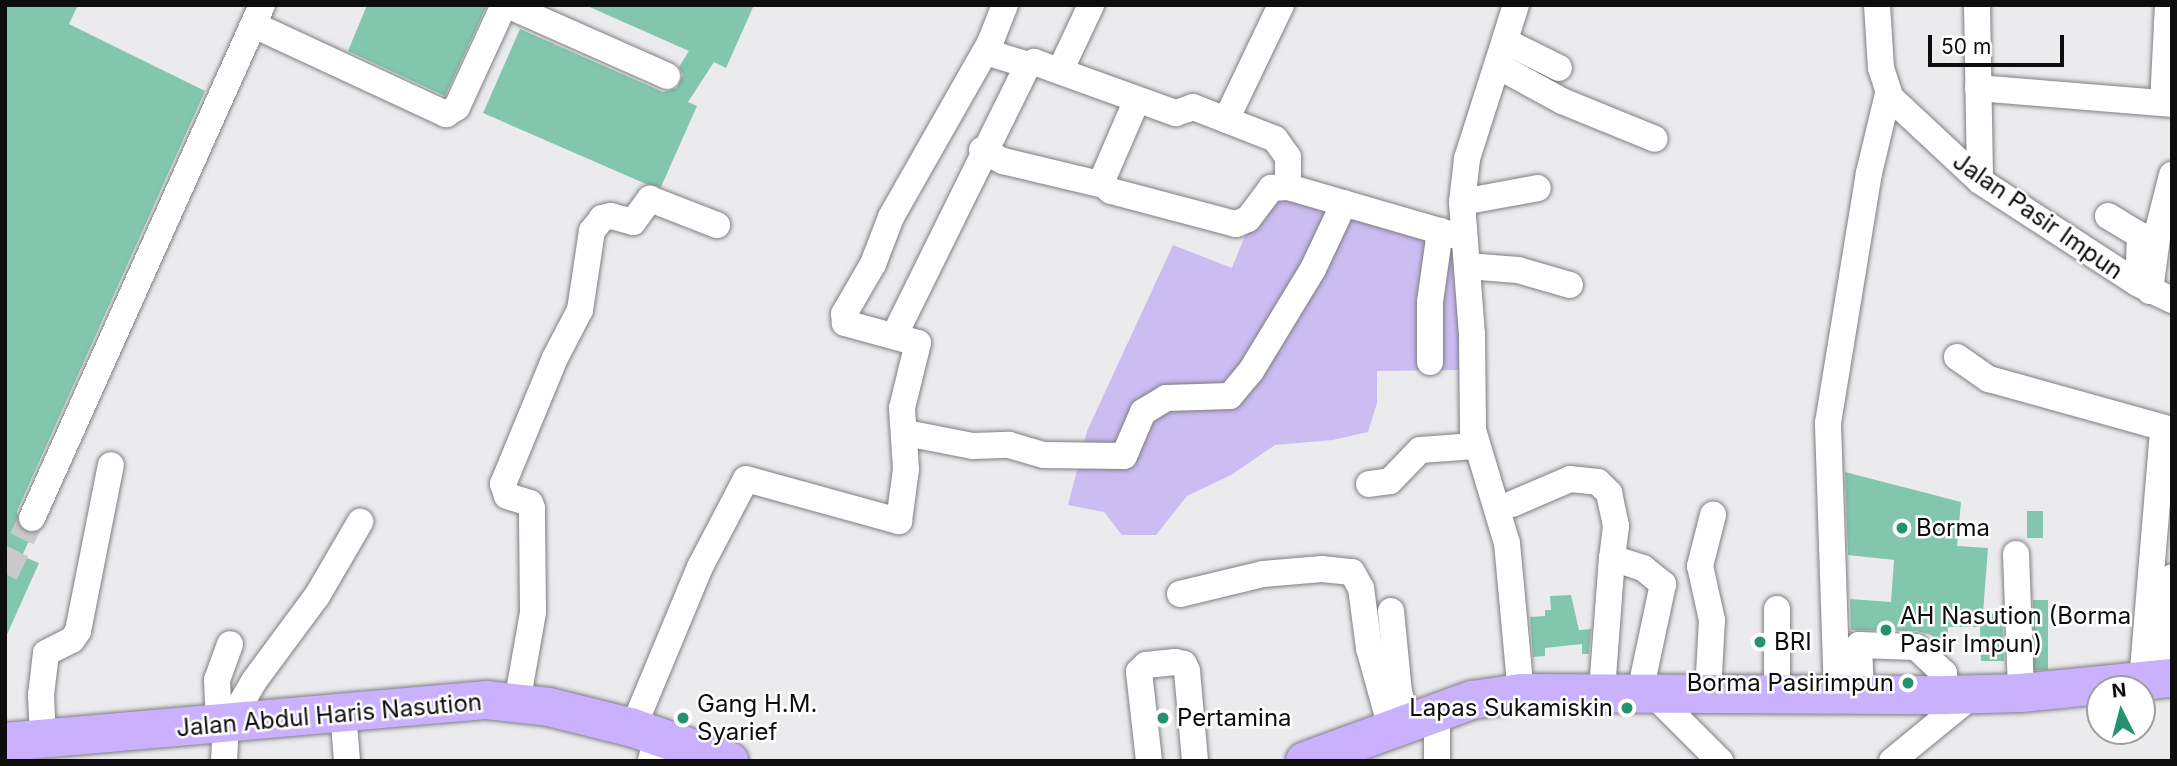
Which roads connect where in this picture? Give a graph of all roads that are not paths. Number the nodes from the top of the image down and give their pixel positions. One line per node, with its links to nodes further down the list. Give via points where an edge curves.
1 (505, 5): 9 (street, via 457,107 446,114); 16 (street)
2 (1006, 5): 11 (street)
3 (1091, 5): 15 (street)
4 (1280, 5): 21 (street)
5 (1516, 5): 10 (street)
6 (1877, 5): 18 (street, via 1881,68)
7 (1977, 5): 17 (street)
8 (2168, 5): 20 (street)
9 (258, 15): 47 (street)
10 (1507, 42): 13 (street); 14 (street, via 1549,59)
11 (986, 52): 12 (street); 37 (street, via 891,218 873,264 845,314 845,323)
12 (1028, 65): 15 (street, via 1034,62); 23 (street)
13 (1500, 67): 22 (street, via 1562,101); 29 (street, via 1467,159)
14 (1559, 68)
15 (1060, 71): 19 (street)
16 (667, 76)
17 (1978, 88): 20 (street); 25 (street)
18 (1888, 94): 25 (street, Jalan Pasir Impun); 64 (street, via 1869,173 1828,423)
19 (1136, 102): 21 (street, via 1177,113 1193,107); 26 (street)
20 (2168, 104)
21 (1226, 120): 27 (street, via 1285,147)
22 (1655, 139)
23 (982, 150): 26 (street, via 1003,161); 37 (street)
24 (2172, 175): 36 (street, via 2158,230)
25 (1980, 181): 36 (street, Jalan Pasir Impun)
26 (1104, 185): 27 (street, via 1111,191 1236,223 1248,219 1271,188)
27 (1288, 187): 30 (street)
28 (1538, 188): 29 (street)
29 (1461, 202): 33 (street)
30 (1344, 203): 33 (street); 41 (street, via 1313,269 1251,371 1230,396 1166,398 1143,411 1124,456 1044,455 1009,444 973,446)
31 (2108, 216): 36 (street, via 2140,235)
32 (717, 225): 65 (street, via 650,199 633,222 611,216 602,218 592,231 580,310 503,484 507,496 530,503 532,508 533,611)
33 (1452, 235): 34 (street); 39 (street, via 1430,302)
34 (1467, 266): 35 (street, via 1518,270); 42 (street)
35 (1570, 285)
36 (2153, 292)
37 (894, 335): 41 (street, via 918,343 902,408)
38 (1957, 356): 40 (street, via 1989,379)
39 (1430, 362)
40 (2167, 429): 56 (street)
41 (906, 433): 69 (street, via 899,521 752,480 741,483)
42 (1475, 446): 44 (street, via 1420,450 1390,481); 59 (street, via 1493,487 1507,543)
43 (111, 465): 70 (street, via 78,631 72,640 46,653 41,695)
44 (1368, 484)
45 (1511, 504): 50 (street, via 1570,479 1598,482 1613,502)
46 (1713, 515): 60 (street, via 1700,566 1712,620)
47 (32, 518)
48 (360, 523): 68 (street, via 317,596 254,681)
49 (2016, 554): 61 (street)
50 (1612, 558): 57 (street); 58 (street, via 1652,573 1663,584)
51 (2172, 577): 56 (street)
52 (1180, 594): 67 (street, via 1263,575 1322,569 1352,572 1361,588 1369,648)
53 (1777, 609): 63 (street)
54 (1391, 611): 67 (street, via 1399,692)
55 (230, 644): 68 (street, via 217,680)
56 (2159, 679): 61 (highway)
57 (1602, 690): 58 (highway); 59 (highway)
58 (1645, 692): 60 (highway); 77 (street)
59 (1521, 693): 67 (highway)
60 (1708, 693): 63 (highway)
61 (2021, 693): 62 (highway)
62 (1959, 694): 64 (highway); 64 (street, via 1916,647 1859,645); 78 (street)
63 (1777, 695): 64 (highway)
64 (1849, 696)
65 (517, 703): 66 (highway, Jalan Abdul Haris Nasution, via 455,700); 69 (highway, Jalan Abdul Haris Nasution)
66 (343, 712): 68 (highway, Jalan Abdul Haris Nasution); 71 (street)
67 (1412, 721): 75 (highway); 76 (street)
68 (224, 733): 70 (highway, Jalan Abdul Haris Nasution)
69 (647, 741): 72 (highway, Jalan Abdul Haris Nasution)
70 (20, 746)
71 (347, 761)
72 (729, 761)
73 (1149, 761): 74 (street, via 1139,672 1146,665 1175,662 1184,664 1187,671)
74 (1195, 761)
75 (1305, 761)
76 (1437, 761)
77 (1720, 761)
78 (1892, 761)

